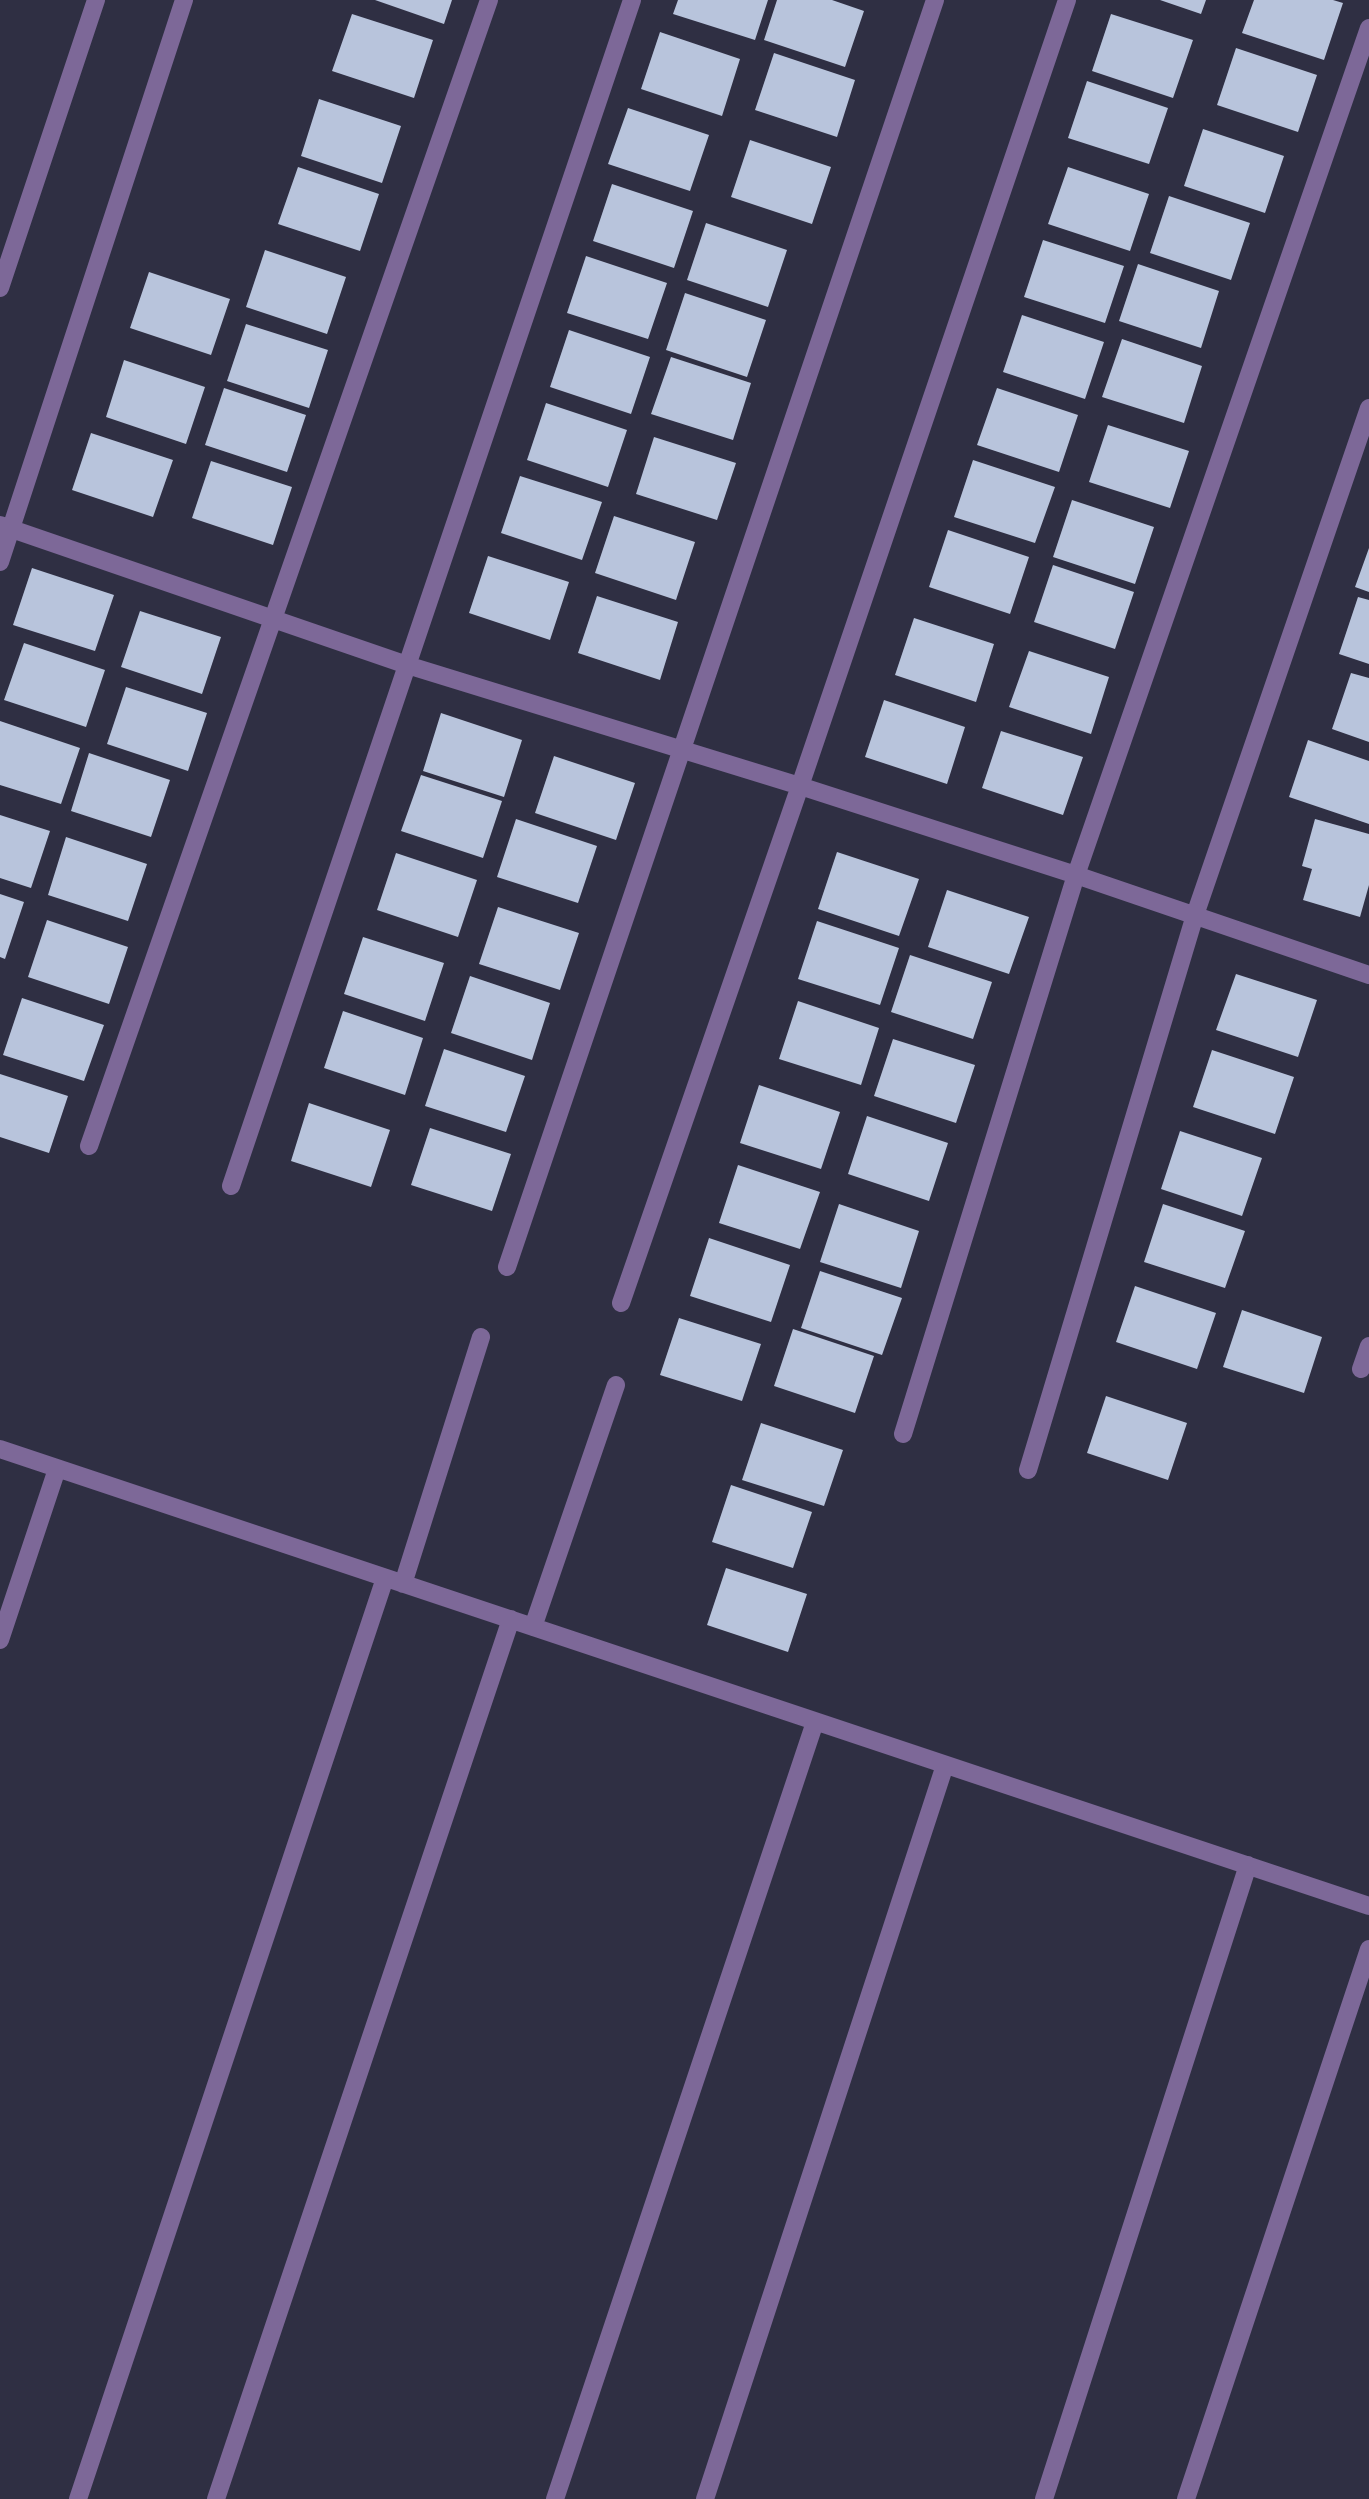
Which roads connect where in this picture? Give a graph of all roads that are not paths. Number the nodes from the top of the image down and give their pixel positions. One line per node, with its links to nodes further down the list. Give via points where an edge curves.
1 (96, 0): 8 (street)
2 (184, 0): 10 (street)
3 (489, 0): 12 (street)
4 (632, 0): 13 (street)
5 (935, 0): 14 (street)
6 (1067, 0): 15 (street)
7 (1369, 28): 16 (street)
8 (0, 288)
9 (1369, 408): 17 (street)
10 (5, 526): 11 (street); 12 (street)
11 (0, 562)
12 (273, 621): 13 (street); 19 (street)
13 (407, 665): 14 (street); 20 (street)
14 (684, 749): 15 (street); 21 (street)
15 (800, 786): 16 (street); 22 (street)
16 (1076, 875): 17 (street); 27 (street)
17 (1195, 915): 18 (street); 30 (street)
18 (1369, 975)
19 (89, 1146)
20 (231, 1186)
21 (507, 1267)
22 (621, 1303)
23 (481, 1337): 32 (street)
24 (1369, 1346): 25 (street)
25 (1361, 1369)
26 (616, 1385): 34 (street)
27 (903, 1434)
28 (0, 1449): 29 (street)
29 (57, 1469): 31 (street); 35 (street)
30 (1028, 1470)
31 (385, 1578): 32 (street); 41 (street)
32 (404, 1584): 33 (street)
33 (511, 1619): 34 (street); 42 (street)
34 (533, 1628): 36 (street)
35 (0, 1640)
36 (816, 1721): 37 (street); 43 (street)
37 (945, 1765): 38 (street); 44 (street)
38 (1248, 1865): 39 (street); 45 (street)
39 (1369, 1906)
40 (1369, 1949): 46 (street)
41 (78, 2499)
42 (216, 2499)
43 (555, 2499)
44 (705, 2499)
45 (1044, 2499)
46 (1186, 2499)

